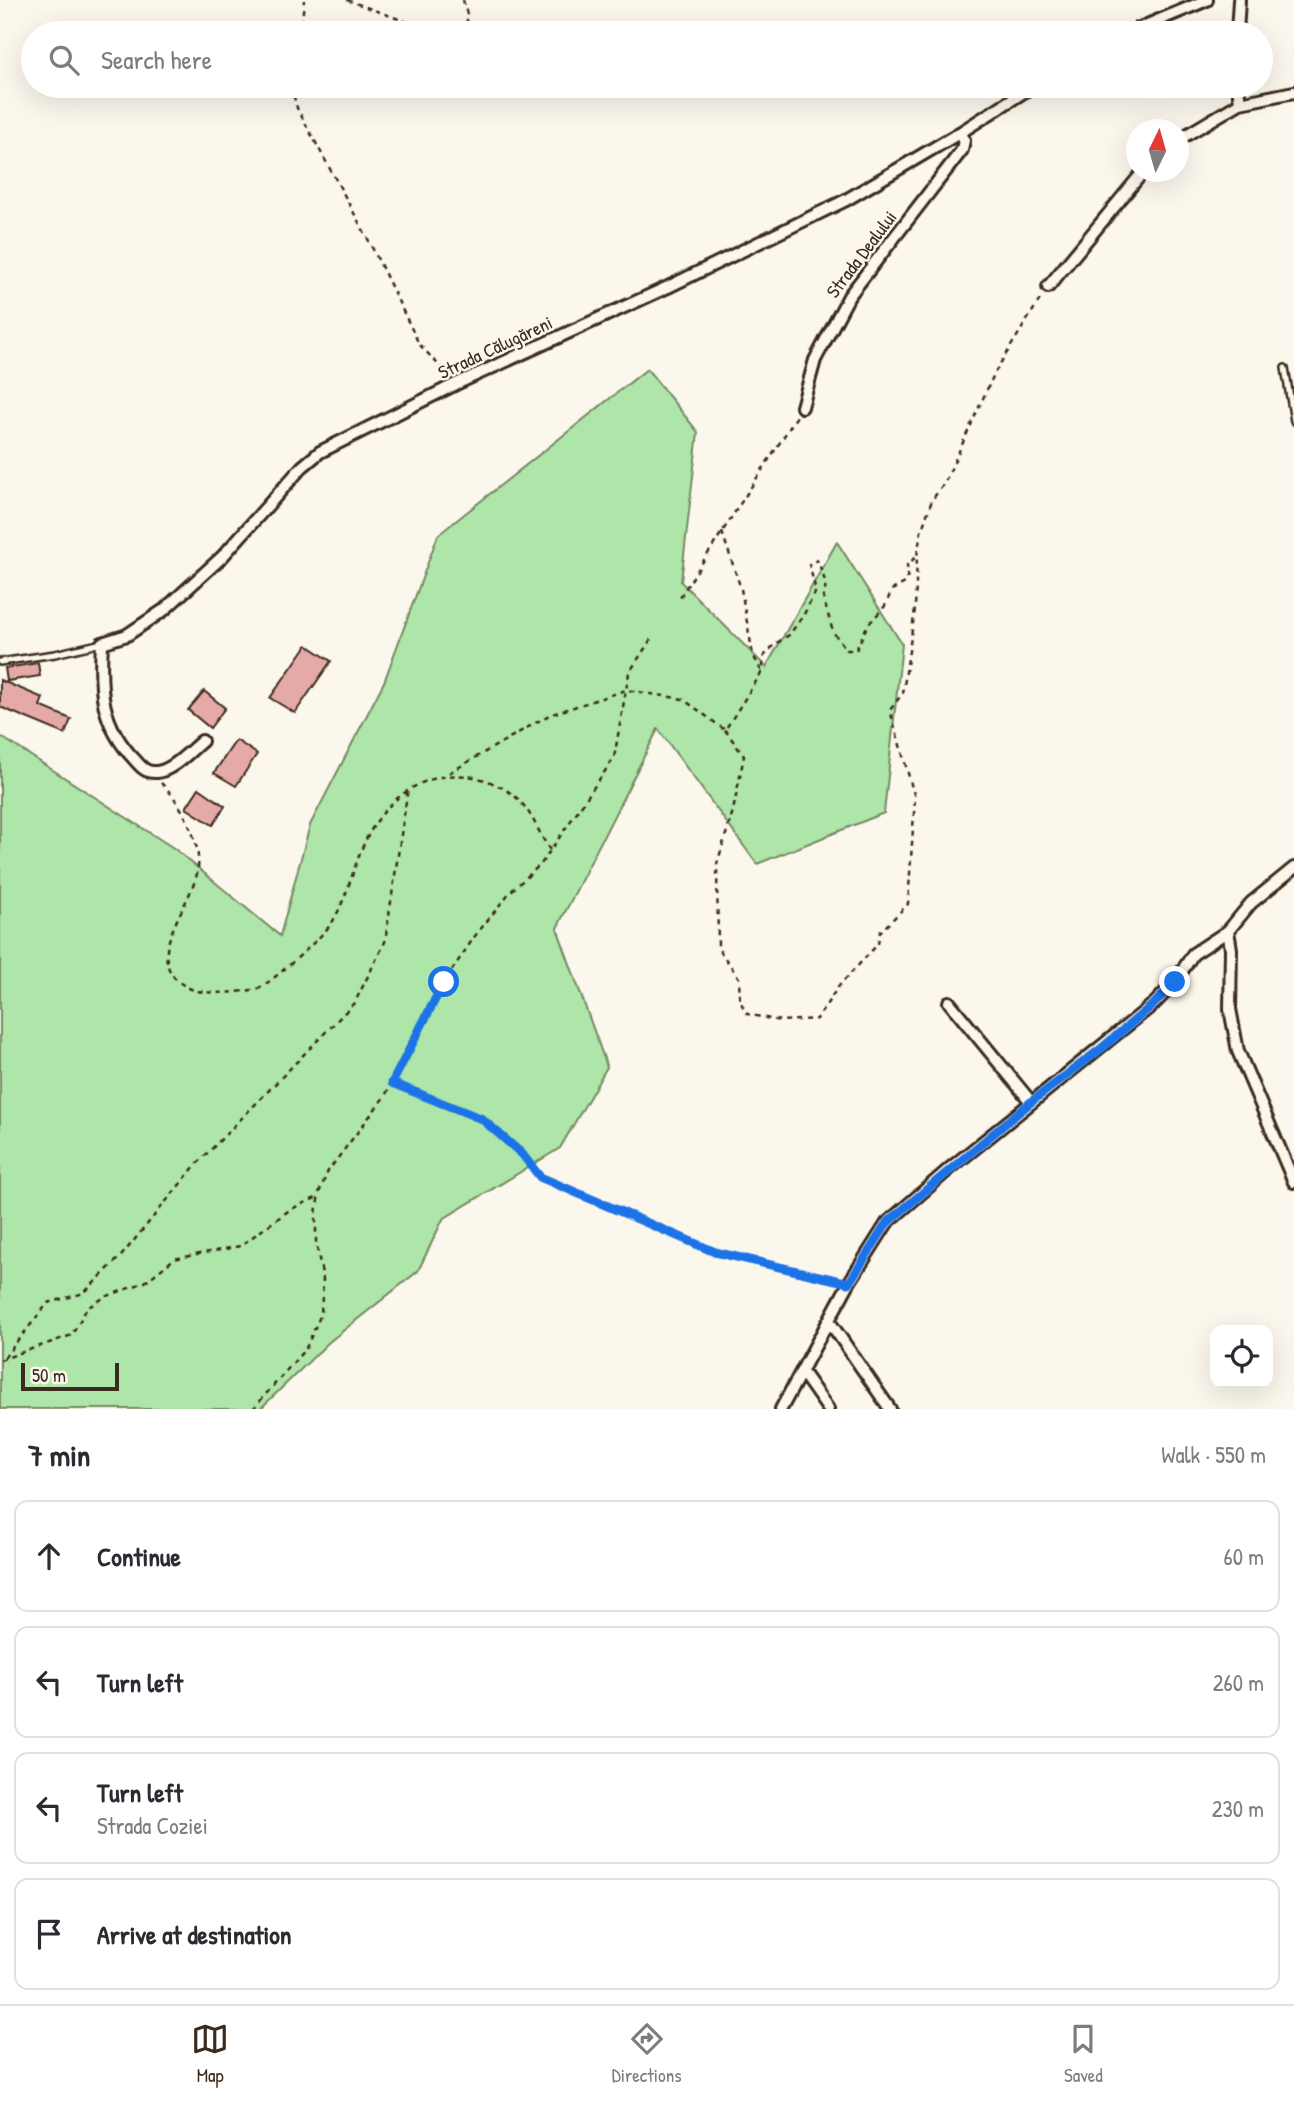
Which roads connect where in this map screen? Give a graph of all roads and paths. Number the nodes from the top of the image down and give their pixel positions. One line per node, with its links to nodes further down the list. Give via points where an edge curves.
1 (298, 0): 7 (path)
2 (304, 0): 7 (path)
3 (347, 0): 9 (path)
4 (463, 0): 10 (path)
5 (1208, 0): 11 (street)
6 (1239, 0): 12 (street)
7 (302, 8): 8 (path)
8 (301, 21)
9 (404, 21)
10 (467, 21)
11 (1157, 21)
12 (1238, 21)
13 (1294, 92): 14 (street)
14 (1273, 96)
15 (294, 98): 25 (path, via 419,344)
16 (1014, 98): 20 (street, Strada Călugăreni)
17 (1239, 98): 19 (street)
18 (1265, 98): 19 (street)
19 (1240, 103): 21 (street)
20 (961, 132): 25 (street, Strada Călugăreni, via 770,239); 26 (street, Strada Dealului, via 962,150 849,296 827,334)
21 (1189, 133)
22 (1135, 182): 23 (street)
23 (1048, 287): 29 (path, via 995,372 945,482 932,500)
24 (1285, 368): 27 (lane)
25 (456, 384): 32 (street, Strada Călugăreni, via 320,452 222,557 164,610 127,635)
26 (802, 407): 28 (path)
27 (1294, 421)
28 (722, 531): 30 (path); 34 (path, via 741,589 753,654)
29 (917, 555): 34 (path, via 907,565 905,583 892,590 856,650 847,650 833,632 823,597 824,575 817,560 809,564 816,591 789,635 764,656); 36 (path, via 903,693 890,710 915,798 908,904 880,932 878,944 817,1018 779,1021 747,1014 740,1001 739,978 718,948 716,864 744,757)
30 (680, 597)
31 (653, 636): 35 (path, via 629,673)
32 (102, 643): 33 (lane, Strada Călugăreni); 38 (street, via 101,696 118,742)
33 (0, 662)
34 (762, 673): 36 (path)
35 (626, 690): 36 (path, via 683,699); 39 (path, via 549,715); 41 (path, via 614,758)
36 (725, 730)
37 (202, 741): 38 (street, via 165,770)
38 (145, 771): 40 (path, via 165,786 198,848 198,870 168,942 167,963 191,990 220,993 258,988 333,922 375,823)
39 (446, 775): 40 (path); 41 (path, via 482,779 512,794 534,819)
40 (408, 788): 51 (path, via 385,942 355,1002 195,1166 122,1255 84,1293 48,1303)
41 (550, 851): 45 (path, via 510,892 469,945 444,982)
42 (1294, 868): 43 (street, via 1251,903)
43 (1228, 931): 46 (street, via 1193,954 1155,1003); 47 (street, via 1230,1009 1238,1051)
44 (949, 1002): 46 (street)
45 (392, 1083): 48 (path, via 328,1171); 49 (path, via 482,1119 522,1154 540,1177 715,1252)
46 (1031, 1102): 49 (street, via 887,1223)
47 (1294, 1182)
48 (318, 1197): 51 (path, via 291,1209 240,1246 174,1259 145,1282 105,1297 87,1308 72,1335); 53 (path, via 321,1314 306,1348)
49 (849, 1283): 50 (street)
50 (830, 1321): 52 (street); 56 (street)
51 (2, 1359)
52 (802, 1372): 54 (street); 55 (street)
53 (253, 1409)
54 (781, 1409)
55 (828, 1409)
56 (890, 1409)

